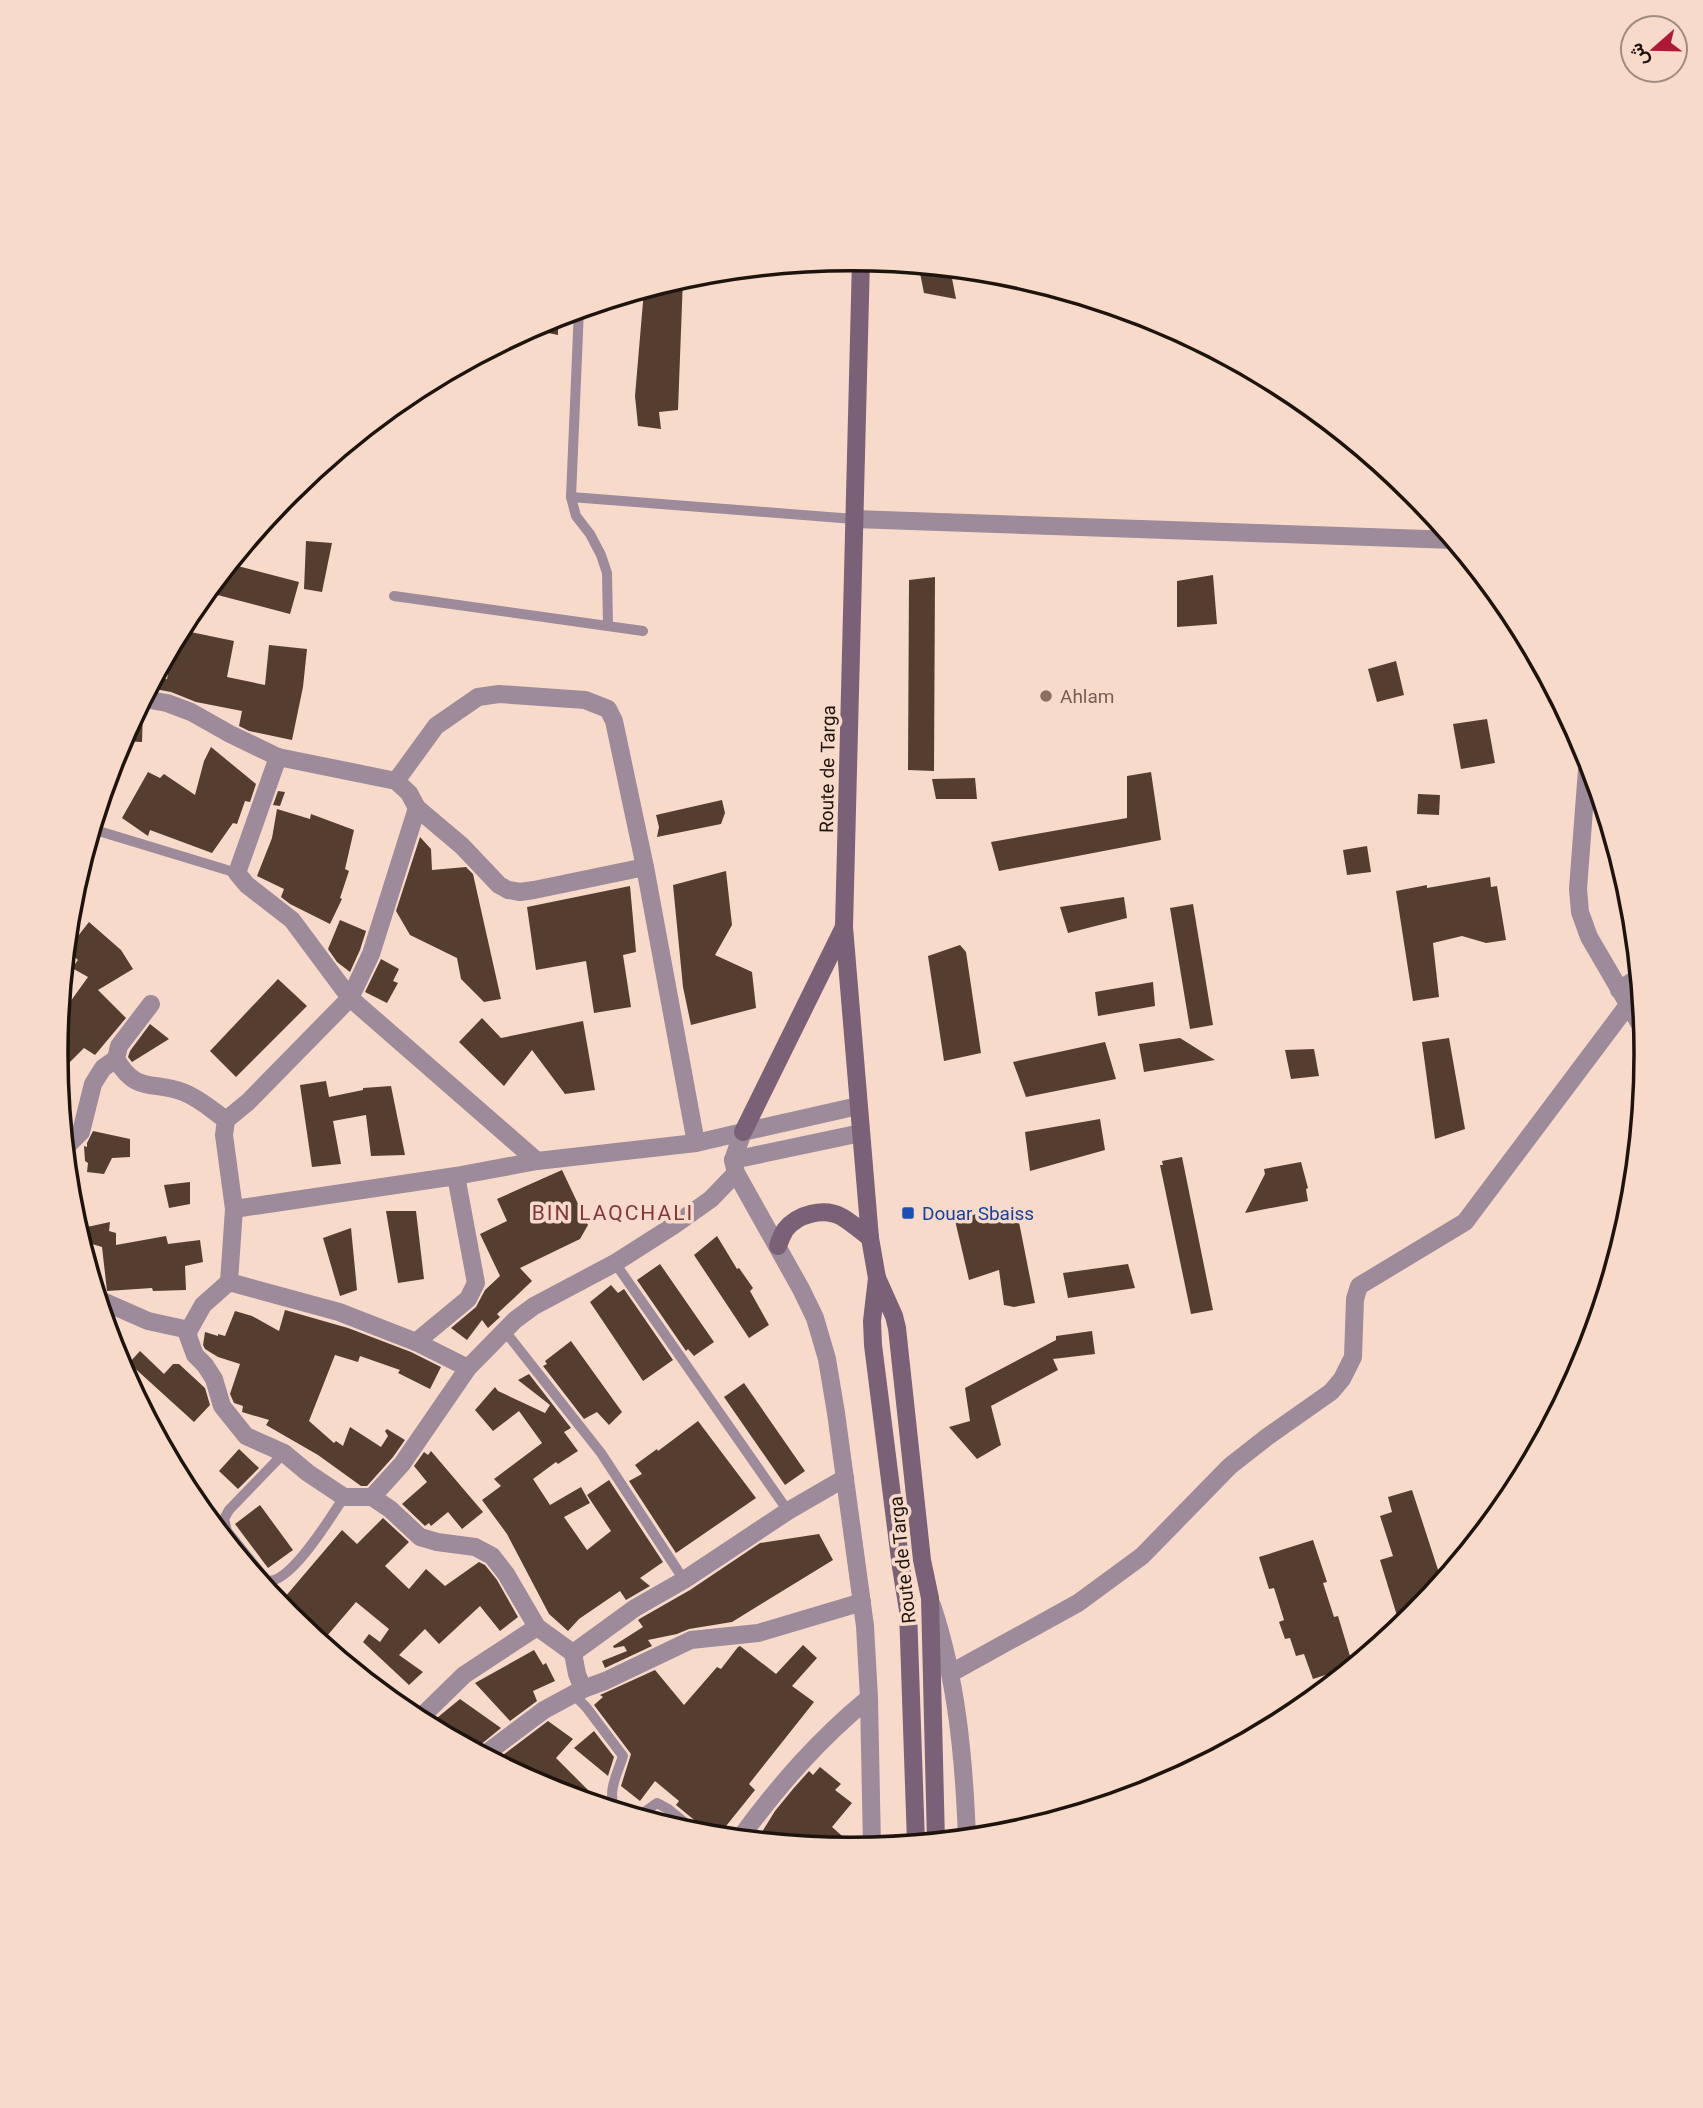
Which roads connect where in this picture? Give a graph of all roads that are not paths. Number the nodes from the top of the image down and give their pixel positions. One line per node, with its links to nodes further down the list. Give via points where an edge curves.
1 (861, 271): 4 (main road, Route de Targa)
2 (579, 320): 3 (lane)
3 (571, 497): 4 (lane); 7 (lane, via 576,516 590,534 607,573)
4 (854, 519): 5 (street); 17 (main road, Route de Targa)
5 (1441, 540)
6 (394, 596): 7 (lane)
7 (608, 626): 8 (lane)
8 (643, 631)
9 (153, 701): 10 (street, via 191,712)
10 (278, 757): 11 (street); 16 (street)
11 (396, 781): 13 (street); 15 (street, via 436,726 478,697 499,694 598,704 608,709 614,721)
12 (1592, 798): 20 (street, via 1578,889 1580,912)
13 (417, 808): 15 (street, via 508,890 534,890); 19 (street, via 371,954)
14 (101, 832): 16 (lane)
15 (645, 867): 29 (street)
16 (237, 873): 19 (street, via 292,920)
17 (844, 928): 24 (main road, Route de Targa); 26 (main road)
18 (1631, 988): 20 (street)
19 (350, 998): 25 (street); 30 (street)
20 (1624, 998): 22 (street); 56 (street, via 1465,1222 1359,1286 1354,1299 1353,1357 1331,1392 1230,1466 1142,1556 1078,1602)
21 (150, 1004): 23 (street, via 119,1046)
22 (1633, 1014)
23 (116, 1059): 25 (street, via 124,1073 143,1084 183,1092); 28 (street, via 93,1084 81,1132)
24 (858, 1106): 26 (street); 27 (main road, Route de Targa)
25 (226, 1119): 33 (street)
26 (743, 1132): 29 (street); 31 (street)
27 (861, 1133): 31 (street); 34 (main road, Route de Targa)
28 (73, 1140)
29 (696, 1143): 30 (street)
30 (537, 1161): 32 (street)
31 (735, 1166): 35 (street); 36 (street, via 710,1199)
32 (456, 1176): 33 (street); 42 (street, via 476,1283 463,1304)
33 (234, 1209): 38 (street)
34 (870, 1238): 35 (main road, via 843,1217 823,1212 791,1224); 37 (main road, Route de Targa)
35 (778, 1246): 45 (street, via 821,1338)
36 (615, 1263): 41 (street, via 534,1306); 48 (lane)
37 (877, 1279): 52 (main road, Route de Targa, via 897,1328); 67 (main road, Route de Targa, via 872,1334 908,1610)
38 (229, 1282): 40 (street, via 203,1305); 42 (street, via 340,1312)
39 (109, 1304): 40 (street, via 148,1321)
40 (189, 1331): 44 (street, via 195,1355 214,1379 222,1406 232,1419 246,1436)
41 (504, 1331): 43 (street); 51 (lane, via 601,1453)
42 (416, 1342): 43 (street)
43 (468, 1368): 47 (street, via 402,1464)
44 (284, 1453): 46 (street); 49 (lane, via 229,1510)
45 (845, 1478): 48 (street); 53 (street)
46 (344, 1497): 47 (street); 50 (lane, via 293,1567)
47 (372, 1497): 54 (street, via 421,1537 475,1547 492,1556)
48 (788, 1511): 51 (street)
49 (226, 1526)
50 (273, 1580)
51 (684, 1580): 55 (street, via 635,1608)
52 (930, 1598): 56 (street); 66 (main road, Route de Targa)
53 (862, 1602): 57 (street, via 758,1633 691,1640); 58 (street)
54 (537, 1627): 55 (street); 59 (street, via 464,1675)
55 (573, 1653): 57 (street)
56 (951, 1673): 64 (street)
57 (578, 1691): 60 (street); 61 (lane, via 623,1756 611,1786)
58 (869, 1698): 65 (street, via 810,1751); 68 (street)
59 (427, 1712)
60 (492, 1749)
61 (611, 1799)
62 (647, 1810): 63 (lane, via 657,1803)
63 (679, 1817)
64 (967, 1829)
65 (746, 1830)
66 (936, 1833)
67 (916, 1835)
68 (873, 1837)

